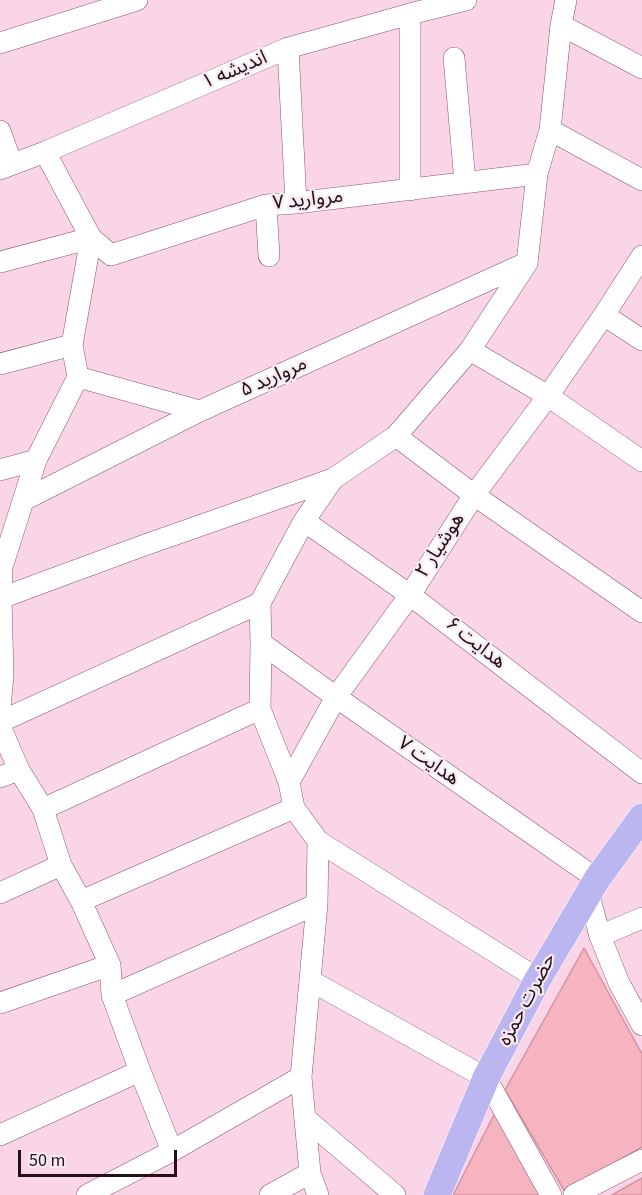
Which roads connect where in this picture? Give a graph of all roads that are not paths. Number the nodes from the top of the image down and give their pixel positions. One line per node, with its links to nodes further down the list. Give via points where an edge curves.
1 (137, 0): 6 (street)
2 (466, 0): 4 (street, اندیشه ۱)
3 (566, 0): 5 (street)
4 (410, 14): 7 (street, اندیشه ۱); 17 (street)
5 (561, 25): 9 (street); 11 (street)
6 (0, 43)
7 (288, 48): 12 (street, اندیشه ۱); 18 (street)
8 (454, 58): 16 (street)
9 (642, 68)
10 (0, 130): 13 (street)
11 (550, 130): 14 (street); 15 (street)
12 (45, 152): 13 (street, اندیشه ۱); 20 (street)
13 (6, 167)
14 (537, 174): 16 (street, مروارید ۷); 24 (street)
15 (642, 180)
16 (465, 182): 17 (street, مروارید ۷)
17 (410, 190): 18 (street, مروارید ۷)
18 (296, 203): 19 (street, مروارید ۷)
19 (266, 205): 20 (street, مروارید ۷, via 111,255); 21 (street)
20 (91, 238): 23 (street); 27 (street)
21 (268, 256)
22 (642, 256): 25 (street, هوشیار ۲)
23 (0, 262)
24 (527, 263): 28 (street); 32 (street, مروارید ۵)
25 (604, 315): 26 (street); 31 (street, هوشیار ۲)
26 (642, 340)
27 (72, 345): 29 (street); 30 (street)
28 (470, 350): 31 (street); 33 (street)
29 (0, 364)
30 (78, 377): 32 (street); 34 (street)
31 (548, 396): 35 (street); 38 (street, هوشیار ۲)
32 (200, 411): 39 (street, مروارید ۵)
33 (396, 436): 37 (street); 38 (street)
34 (36, 460): 36 (street); 39 (street)
35 (642, 461)
36 (0, 470)
37 (333, 479): 40 (street); 43 (street)
38 (474, 495): 42 (street, هوشیار ۲); 45 (street)
39 (24, 500): 41 (street)
40 (304, 521): 42 (street, هدایت ۶); 44 (street)
41 (1, 568): 43 (street)
42 (410, 595): 48 (street, هوشیار ۲); 53 (street, هدایت ۶)
43 (1, 598): 47 (street)
44 (260, 603): 46 (street); 51 (street)
45 (642, 612)
46 (261, 643): 48 (street, هدایت ۷); 50 (street)
47 (2, 676): 49 (street)
48 (336, 697): 55 (street, هوشیار ۲); 61 (street, هدایت ۷)
49 (0, 707)
50 (260, 709): 55 (street); 57 (street)
51 (0, 722)
52 (0, 726): 54 (street)
53 (642, 773)
54 (10, 774): 57 (street)
55 (289, 782): 56 (street)
56 (294, 808): 59 (street); 63 (street)
57 (43, 809): 60 (street)
58 (642, 817): 61 (main road, حضرت حمزه)
59 (318, 842): 64 (street); 68 (street)
60 (61, 865): 62 (street); 63 (street)
61 (592, 886): 66 (street); 68 (main road, حضرت حمزه)
62 (0, 893)
63 (81, 901): 67 (street)
64 (317, 904): 69 (street); 70 (street)
65 (642, 918): 66 (street)
66 (600, 936): 72 (street)
67 (110, 965): 70 (street); 71 (street)
68 (538, 979): 75 (main road, حضرت حمزه)
69 (311, 981): 74 (street); 75 (street)
70 (112, 995): 73 (street)
71 (0, 1003)
72 (642, 1025)
73 (140, 1071): 77 (street); 78 (street)
74 (301, 1077): 76 (street); 78 (street)
75 (486, 1078): 85 (main road, حضرت حمزه); 86 (street)
76 (305, 1118): 80 (street); 84 (street)
77 (0, 1135)
78 (172, 1151): 81 (street)
79 (642, 1160): 87 (street)
80 (310, 1173): 82 (street); 83 (street)
81 (87, 1195)
82 (270, 1195)
83 (318, 1195)
84 (394, 1195)
85 (437, 1195)
86 (551, 1195)
87 (574, 1195)

